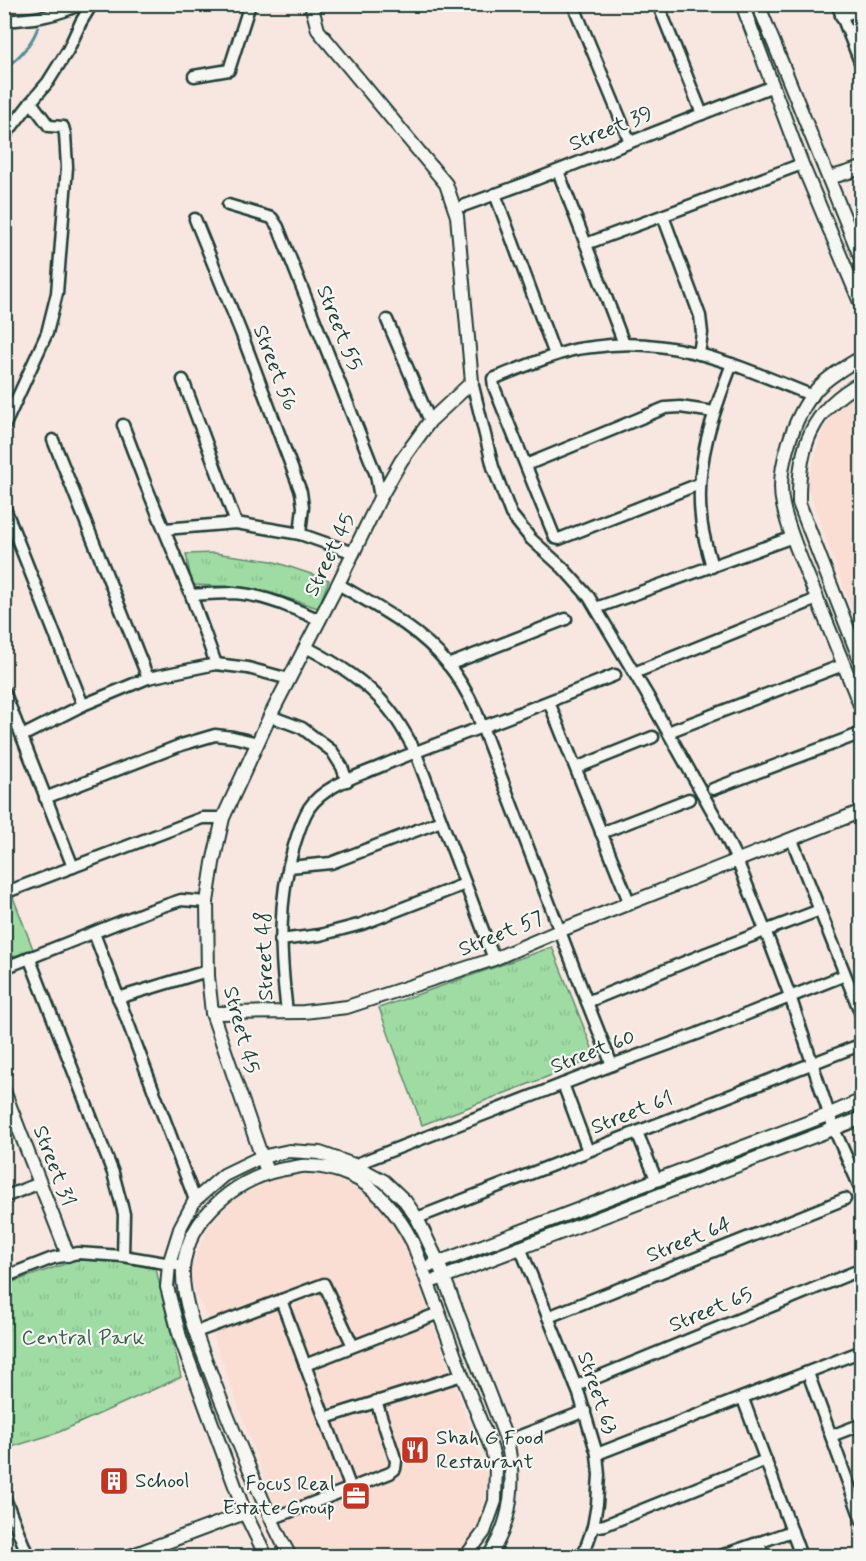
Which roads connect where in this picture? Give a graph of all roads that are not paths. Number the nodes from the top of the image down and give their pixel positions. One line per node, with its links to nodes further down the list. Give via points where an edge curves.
1 (80, 4): 12 (street, via 39,18)
2 (92, 4): 18 (street, via 68,50)
3 (250, 4): 16 (street, via 229,70)
4 (311, 4): 41 (street, via 318,30 446,184 457,216)
5 (573, 4): 21 (street)
6 (658, 4): 19 (street)
7 (742, 4): 14 (street)
8 (758, 4): 13 (street)
9 (837, 4): 11 (street)
10 (861, 9): 11 (street)
11 (841, 16): 15 (street)
12 (4, 21)
13 (766, 26): 14 (street); 25 (street)
14 (753, 32): 17 (street)
15 (861, 67)
16 (194, 76)
17 (773, 86): 19 (street, Street 39); 22 (street)
18 (31, 102): 20 (street); 47 (street, via 49,126 63,128 65,134 67,167 57,293 47,333)
19 (702, 114): 21 (street, Street 39)
20 (4, 137)
21 (630, 142): 24 (street, Street 39)
22 (802, 164): 29 (street); 33 (street)
23 (861, 168): 25 (street)
24 (558, 171): 26 (street, Street 39); 31 (street)
25 (829, 178): 32 (street)
26 (495, 194): 28 (street, Street 39); 37 (street)
27 (228, 205): 53 (street, Street 55, via 272,218 278,227 376,475)
28 (463, 206)
29 (663, 216): 31 (street); 36 (street, via 700,316)
30 (195, 219): 57 (street, Street 56, via 301,492)
31 (586, 244): 35 (street)
32 (861, 261)
33 (861, 307)
34 (387, 320): 45 (street)
35 (624, 344): 36 (street, via 672,347); 37 (street)
36 (699, 354): 39 (street)
37 (555, 355): 51 (street, via 493,379)
38 (861, 357): 43 (street, via 817,388)
39 (732, 364): 43 (street); 44 (street)
40 (183, 380): 55 (street)
41 (472, 381): 45 (street, Street 45); 64 (street, via 493,467 511,514)
42 (861, 382): 50 (street, via 847,390 815,423)
43 (813, 396): 49 (street, via 799,417)
44 (714, 412): 51 (street, via 665,408); 52 (street)
45 (430, 422): 53 (street, Street 45)
46 (123, 425): 56 (street)
47 (4, 427)
48 (53, 440): 76 (street)
49 (784, 461): 50 (street); 58 (street, via 782,503)
50 (801, 463): 67 (street, via 799,503)
51 (526, 465): 52 (street, via 555,538 559,539)
52 (699, 484): 60 (street, via 701,520)
53 (380, 498): 59 (street, Street 45)
54 (4, 506): 80 (street)
55 (236, 523): 56 (street); 57 (street)
56 (165, 529): 62 (street)
57 (300, 534): 59 (street)
58 (793, 537): 60 (street); 63 (street)
59 (354, 553): 61 (street, Street 45)
60 (712, 567): 64 (street)
61 (339, 584): 66 (street, Street 45); 71 (street, via 399,620)
62 (191, 595): 66 (street, via 236,593 294,608); 70 (street)
63 (817, 599): 68 (street); 74 (street)
64 (596, 608): 74 (street)
65 (566, 619): 71 (street)
66 (320, 620): 69 (street, Street 45)
67 (845, 622): 68 (street); 73 (street)
68 (829, 630): 72 (street)
69 (306, 647): 77 (street, Street 45); 89 (street, via 351,673 380,699)
70 (216, 664): 76 (street); 77 (street)
71 (448, 665): 83 (street)
72 (843, 665): 81 (street); 84 (street)
73 (861, 665)
74 (634, 673): 84 (street)
75 (615, 675): 79 (street, Street 48)
76 (148, 678): 80 (street)
77 (290, 679): 82 (street, Street 45)
78 (4, 691): 86 (street)
79 (549, 702): 83 (street, Street 48); 90 (street)
80 (83, 705): 86 (street)
81 (861, 710)
82 (270, 716): 88 (street, Street 45); 91 (street, via 302,728 332,751)
83 (482, 727): 89 (street, Street 48); 109 (street)
84 (668, 732): 100 (street)
85 (861, 733): 92 (street)
86 (22, 736): 93 (street)
87 (654, 737): 90 (street)
88 (258, 743): 93 (street, via 215,735); 96 (street, Street 45)
89 (415, 751): 91 (street, Street 48); 97 (street)
90 (576, 768): 98 (street)
91 (347, 781): 102 (street, Street 48, via 310,807)
92 (713, 789)
93 (45, 798): 101 (street)
94 (689, 798): 98 (street)
95 (861, 811): 99 (street, Street 57)
96 (223, 818): 101 (street, via 202,818); 105 (street, Street 45)
97 (441, 821): 102 (street, via 331,863); 103 (street)
98 (601, 833): 106 (street)
99 (792, 840): 100 (street, Street 57); 107 (street)
100 (737, 860): 106 (street, Street 57); 108 (street)
101 (73, 867): 104 (street)
102 (289, 867): 111 (street, Street 48)
103 (465, 884): 111 (street, via 362,924); 113 (street)
104 (4, 893)
105 (207, 902): 110 (street, via 181,900); 115 (street, Street 45)
106 (630, 904): 109 (street, Street 57)
107 (820, 910): 108 (street); 116 (street)
108 (765, 930): 117 (street); 119 (street)
109 (559, 931): 113 (street, Street 57); 119 (street)
110 (93, 933): 112 (street); 118 (street)
111 (280, 940): 120 (street, Street 48)
112 (28, 957): 114 (street); 147 (street, via 113,1173 124,1214)
113 (494, 959): 120 (street, Street 57, via 347,1007)
114 (4, 968)
115 (207, 971): 118 (street); 121 (street, Street 45)
116 (846, 975): 117 (street, Street 60); 122 (street)
117 (790, 996): 124 (street); 125 (street, Street 60)
118 (118, 998): 143 (street)
119 (587, 1002): 125 (street)
120 (287, 1012): 121 (street, Street 57)
121 (212, 1013): 135 (street, Street 45)
122 (861, 1017)
123 (861, 1044): 124 (street, Street 61)
124 (813, 1063): 129 (street); 133 (street, Street 61)
125 (612, 1065): 126 (street, Street 60)
126 (563, 1084): 134 (street); 136 (street, Street 60)
127 (4, 1092): 130 (street, Street 31)
128 (861, 1100): 129 (street)
129 (830, 1114): 132 (street); 138 (street)
130 (9, 1118): 139 (street, Street 31)
131 (861, 1118): 132 (street)
132 (834, 1129): 140 (street); 145 (street)
133 (637, 1132): 134 (street, Street 61); 138 (street)
134 (588, 1151): 144 (street, Street 61)
135 (261, 1157): 136 (street, via 289,1151 320,1153); 137 (street, Street 45); 143 (street, via 224,1175)
136 (354, 1165): 144 (street, via 384,1181)
137 (267, 1172): 150 (street, via 241,1185 210,1210 194,1235); 151 (street, via 308,1165 329,1168 369,1187 405,1227)
138 (656, 1179): 148 (street)
139 (40, 1183): 141 (street); 146 (street, Street 31)
140 (861, 1192)
141 (4, 1197)
142 (845, 1199): 158 (street, Street 64)
143 (195, 1200): 149 (street, via 181,1226)
144 (417, 1218): 148 (street)
145 (520, 1247): 154 (street); 158 (street, Street 63)
146 (68, 1255): 147 (street); 153 (street)
147 (123, 1256): 149 (street)
148 (438, 1262): 151 (street); 154 (street)
149 (169, 1264): 150 (street); 172 (street, via 167,1287 180,1337)
150 (183, 1266): 159 (street, via 183,1286)
151 (423, 1269): 155 (street)
152 (861, 1269): 165 (street, Street 65)
153 (4, 1276)
154 (444, 1277): 155 (street); 174 (street)
155 (428, 1283): 157 (street)
156 (281, 1300): 159 (street); 160 (street, via 324,1284); 162 (street)
157 (439, 1312): 160 (street); 164 (street)
158 (548, 1317): 165 (street, Street 63)
159 (196, 1332): 170 (street)
160 (353, 1346): 162 (street)
161 (861, 1351): 163 (street)
162 (305, 1365): 169 (street)
163 (808, 1373): 166 (street); 173 (street)
164 (462, 1375): 167 (street); 189 (street, via 496,1467 495,1501 484,1532)
165 (576, 1386): 168 (street, Street 63)
166 (743, 1399): 175 (street); 176 (street)
167 (376, 1401): 169 (street); 177 (street, via 396,1461 395,1469)
168 (585, 1411): 174 (street); 175 (street, Street 63)
169 (325, 1418): 177 (street)
170 (229, 1419): 172 (street); 180 (street)
171 (861, 1424): 173 (street)
172 (214, 1425): 179 (street)
173 (831, 1436): 181 (street)
174 (507, 1441): 190 (street, via 512,1461 511,1497 502,1532)
175 (597, 1454): 182 (street, Street 63, via 599,1474)
176 (766, 1460): 182 (street); 183 (street)
177 (351, 1489): 180 (street)
178 (4, 1496): 185 (street)
179 (245, 1513): 186 (street); 187 (street)
180 (271, 1519): 188 (street)
181 (861, 1521)
182 (593, 1527): 191 (street, Street 63)
183 (792, 1531): 184 (street); 194 (street)
184 (758, 1542): 192 (street); 193 (street)
185 (28, 1557)
186 (130, 1557)
187 (266, 1557)
188 (290, 1557)
189 (466, 1557)
190 (489, 1557)
191 (583, 1557)
192 (720, 1557)
193 (764, 1557)
194 (801, 1557)

